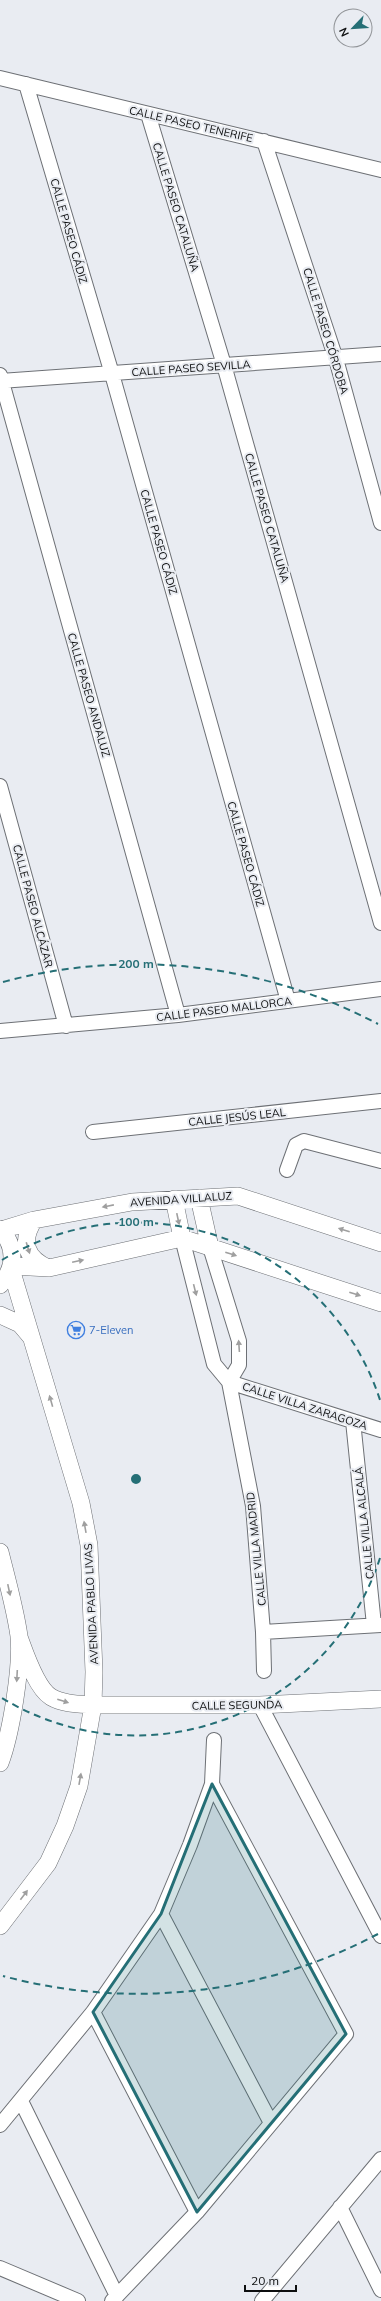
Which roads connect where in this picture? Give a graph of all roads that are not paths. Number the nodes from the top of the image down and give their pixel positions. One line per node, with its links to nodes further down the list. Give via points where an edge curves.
1 (0, 78): 2 (street, CALLE PASEO TENERIFE)
2 (26, 84): 3 (street, CALLE PASEO TENERIFE); 9 (street, CALLE PASEO CÁDIZ)
3 (148, 114): 4 (street, CALLE PASEO TENERIFE); 8 (street, CALLE PASEO CATALUÑA)
4 (264, 141): 5 (street, CALLE PASEO TENERIFE); 7 (street, CALLE PASEO CÓRDOBA)
5 (381, 170)
6 (381, 354): 7 (street, CALLE PASEO SEVILLA)
7 (336, 359): 8 (street, CALLE PASEO SEVILLA); 11 (street, CALLE PASEO CÓRDOBA)
8 (224, 365): 9 (street, CALLE PASEO SEVILLA); 13 (street, CALLE PASEO CATALUÑA)
9 (112, 374): 10 (street, CALLE PASEO SEVILLA); 15 (street, CALLE PASEO CÁDIZ)
10 (1, 379): 16 (street, CALLE PASEO ANDALUZ)
11 (381, 523)
12 (0, 786): 17 (street, CALLE PASEO ALCÁZAR)
13 (381, 923)
14 (381, 989): 15 (street, CALLE PASEO MALLORCA)
15 (288, 1001): 16 (street, CALLE PASEO MALLORCA)
16 (178, 1015): 17 (street, CALLE PASEO MALLORCA)
17 (66, 1026): 18 (street, CALLE PASEO MALLORCA)
18 (0, 1031)
19 (381, 1101): 20 (street, CALLE JESÚS LEAL)
20 (93, 1132)
21 (381, 1161): 22 (street, via 307,1141 296,1145)
22 (287, 1170)
23 (199, 1198): 24 (street, AVENIDA VILLALUZ); 28 (street, AVENIDA VILLALUZ, one-way to 23, via 238,1196); 29 (street)
24 (174, 1199): 25 (street, AVENIDA VILLALUZ, one-way to 25, via 132,1202); 27 (street, one-way to 27)
25 (34, 1220): 26 (street, AVENIDA VILLALUZ); 31 (street, one-way to 31, via 28,1230 26,1241 29,1252 35,1262)
26 (0, 1230): 30 (street, AVENIDA PABLO LIVAS, via 9,1240 13,1253)
27 (182, 1238): 29 (street); 31 (street, one-way to 27); 36 (street, CALLE VILLA MADRID, one-way to 36, via 214,1364)
28 (381, 1243)
29 (210, 1247): 33 (street, one-way to 33); 36 (street, one-way to 29, via 240,1365 239,1341)
30 (11, 1268): 31 (street); 32 (street); 35 (street, AVENIDA PABLO LIVAS)
31 (48, 1268)
32 (0, 1285)
33 (381, 1303)
34 (0, 1315): 35 (street, via 20,1324)
35 (32, 1338): 45 (street, AVENIDA PABLO LIVAS, one-way to 35, via 89,1545 81,1503)
36 (229, 1382): 37 (street, CALLE VILLA ZARAGOZA); 41 (street, CALLE VILLA MADRID, via 253,1506)
37 (353, 1421): 38 (street, CALLE VILLA ZARAGOZA); 40 (street, CALLE VILLA ALCALÁ)
38 (381, 1430)
39 (0, 1552): 42 (street, one-way to 42)
40 (378, 1625): 41 (street)
41 (264, 1632): 43 (street, CALLE VILLA MADRID)
42 (19, 1637): 45 (street, CALLE SEGUNDA, one-way to 45, via 37,1679 50,1696 66,1702); 48 (street, one-way to 48, via 17,1684 6,1747)
43 (264, 1671)
44 (381, 1699): 46 (street, CALLE SEGUNDA)
45 (93, 1705): 46 (street, CALLE SEGUNDA); 51 (street, AVENIDA PABLO LIVAS, one-way to 45, via 48,1863 65,1826 79,1786)
46 (260, 1705): 52 (street)
47 (214, 1740): 49 (street)
48 (0, 1763)
49 (212, 1784): 50 (street); 55 (street, via 346,2034)
50 (161, 1914): 53 (street); 55 (street)
51 (0, 1926)
52 (381, 1936)
53 (94, 2012): 54 (street); 59 (street)
54 (21, 2101): 56 (street); 62 (street)
55 (271, 2123): 59 (street)
56 (0, 2125)
57 (381, 2159): 58 (street)
58 (340, 2208): 61 (street); 63 (street)
59 (197, 2212): 62 (street)
60 (0, 2268): 64 (street)
61 (381, 2290)
62 (114, 2298)
63 (266, 2299)
64 (78, 2301)

